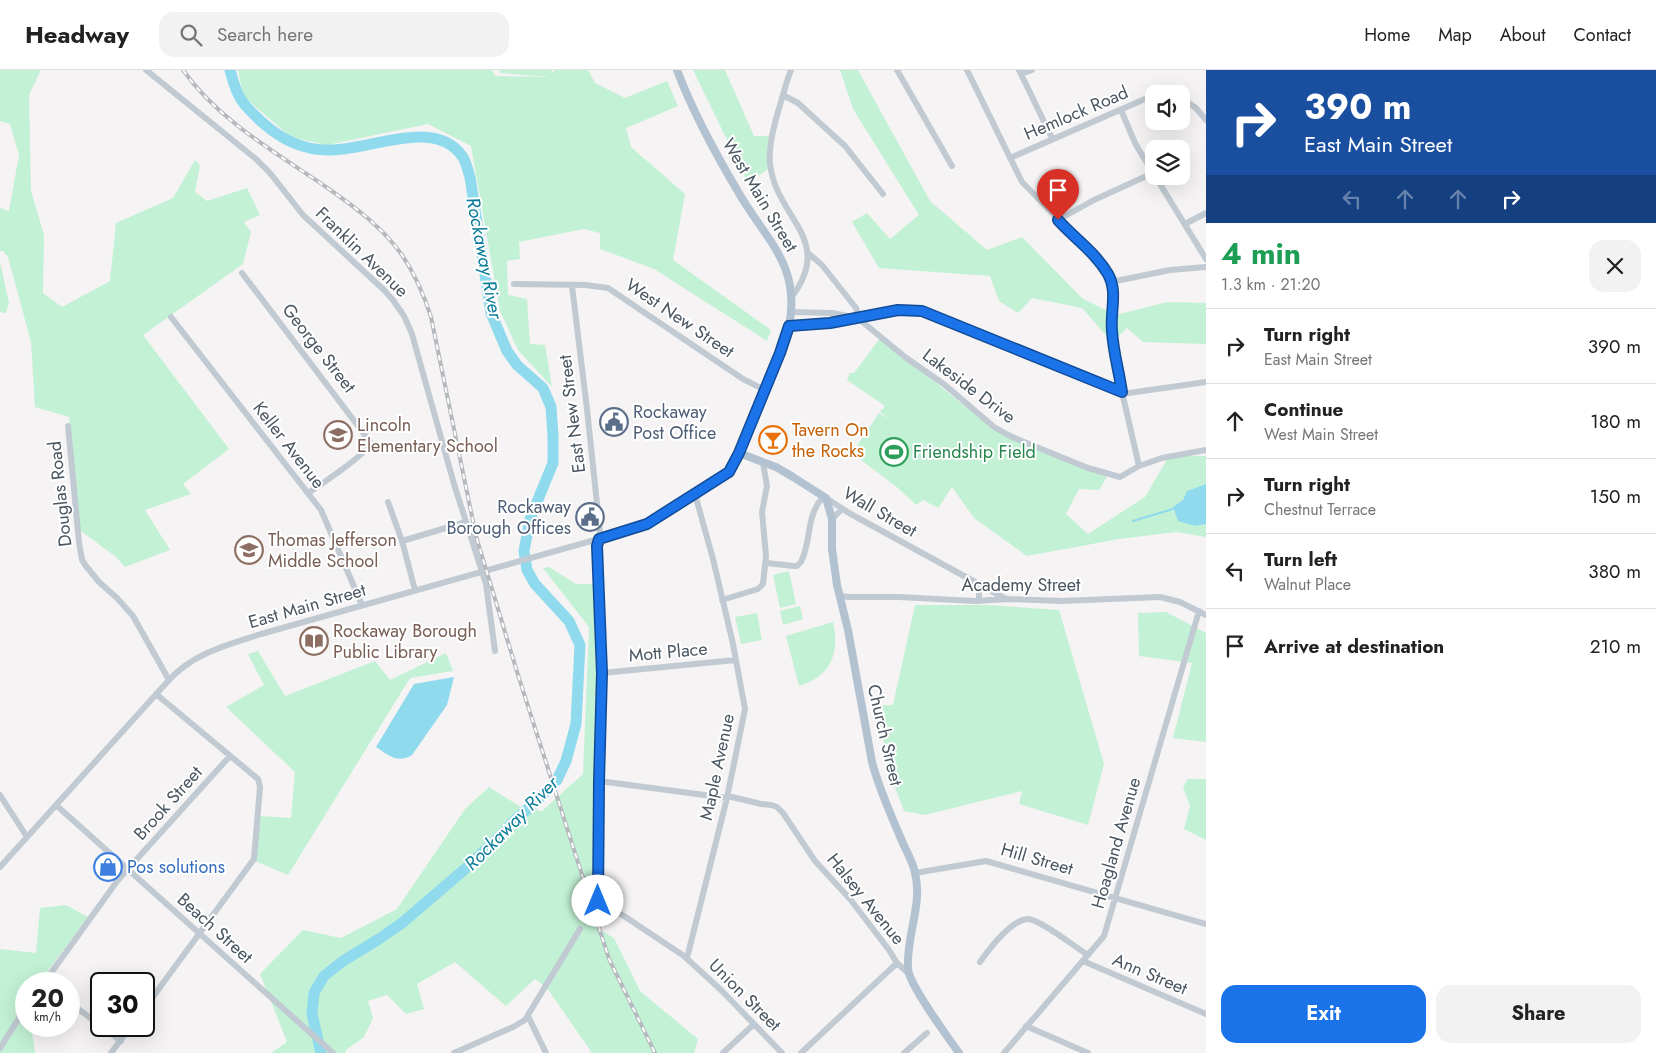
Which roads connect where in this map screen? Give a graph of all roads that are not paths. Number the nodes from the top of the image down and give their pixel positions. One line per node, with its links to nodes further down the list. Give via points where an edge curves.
1 (146, 70): 49 (street, Franklin Avenue, via 256,159 307,219 384,290 400,309 412,334)
2 (677, 70): 30 (main road, West Main Street, via 728,174 777,249 786,271)
3 (791, 70): 8 (street)
4 (897, 70): 16 (street)
5 (968, 70): 14 (street)
6 (1032, 70): 7 (street)
7 (1020, 72): 13 (street)
8 (783, 95): 19 (street, via 798,103 844,146); 23 (street, via 772,139 770,164 776,185)
9 (1145, 99): 11 (street, Hemlock Road)
10 (1190, 104): 12 (street)
11 (1121, 110): 13 (street, Hemlock Road); 15 (street)
12 (1206, 120)
13 (1052, 138): 14 (street, Hemlock Road)
14 (1010, 158): 21 (street, via 1022,182)
15 (1145, 160)
16 (952, 166)
17 (1145, 179): 21 (street, via 1094,200)
18 (1160, 185): 22 (street)
19 (882, 194)
20 (1206, 213): 22 (street)
21 (1058, 220): 27 (street, via 1094,255)
22 (1185, 224): 24 (street)
23 (809, 254): 30 (street, via 799,288); 33 (street, Lakeside Drive, via 822,265 856,308)
24 (1206, 259)
25 (1206, 267): 27 (street, via 1170,270)
26 (242, 273): 43 (street, George Street, via 371,442 362,453)
27 (1111, 282): 37 (street, via 1114,300 1112,333)
28 (514, 284): 29 (street, West New Street)
29 (572, 286): 36 (street, West New Street, via 608,288 742,379); 50 (street, East New Street)
30 (791, 298): 31 (main road, West Main Street)
31 (791, 312): 33 (street, via 832,313); 34 (main road, West Main Street)
32 (171, 317): 43 (street, Keller Avenue)
33 (859, 319): 34 (street); 37 (street, via 898,310 922,311); 42 (street, Lakeside Drive, via 994,427 1012,437 1106,474 1120,477)
34 (789, 326): 36 (main road, West Main Street)
35 (1206, 382): 37 (street)
36 (765, 390): 40 (main road, West Main Street)
37 (1122, 393): 42 (street)
38 (68, 426): 66 (street, Douglas Road, via 82,560 133,616)
39 (1206, 450): 42 (street, Lakeside Drive)
40 (739, 453): 41 (main road, Wall Street); 44 (street, East Main Street, via 729,472)
41 (763, 462): 45 (main road, Wall Street, via 794,477); 52 (street, via 767,486 762,512)
42 (1139, 466)
43 (308, 493): 60 (street, Keller Avenue, via 321,510)
44 (695, 494): 50 (street, East Main Street, via 640,527); 58 (street, Maple Avenue)
45 (824, 498): 47 (street, Wall Street); 48 (main road, Church Street); 52 (street, via 818,502 811,517 801,562 797,566)
46 (388, 502): 51 (street)
47 (842, 509): 48 (street); 54 (street, Wall Street)
48 (832, 519): 56 (main road, Church Street, via 834,573)
49 (466, 522): 51 (street); 53 (street, Franklin Avenue)
50 (599, 539): 53 (street, East Main Street); 65 (street, East New Street)
51 (402, 540): 55 (street)
52 (766, 563): 58 (street, via 762,587)
53 (482, 572): 55 (street, East Main Street); 63 (street, Franklin Avenue)
54 (979, 584): 57 (street, Wall Street); 59 (street)
55 (415, 590): 60 (street, East Main Street)
56 (839, 596): 59 (street, Academy Street); 76 (main road, Church Street, via 876,777)
57 (1007, 599): 59 (street, Academy Street); 61 (street, Academy Street, via 1061,601 1160,597)
58 (722, 600): 64 (street, Maple Avenue)
59 (979, 601)
60 (362, 605): 66 (street, East Main Street, via 210,652 186,664)
61 (1199, 611): 62 (street, Academy Street); 77 (street, Hoagland Avenue)
62 (1206, 615)
63 (495, 651)
64 (736, 660): 65 (street, Mott Place); 71 (street, Maple Avenue, via 745,716)
65 (602, 673): 69 (street, East New Street)
66 (169, 680): 67 (street, East Main Street)
67 (156, 694): 68 (street); 72 (street, East Main Street)
68 (230, 756): 75 (street, Brook Street); 80 (street, via 260,783 255,855)
69 (599, 781): 71 (street, Halsey Avenue); 82 (street, Union Street, via 598,901)
70 (0, 795): 73 (street)
71 (727, 797): 82 (street, Maple Avenue); 85 (street, Halsey Avenue, via 777,807 815,861 850,899)
72 (56, 805): 73 (street, East Main Street); 75 (street, Beach Street)
73 (27, 837): 74 (street, East Main Street)
74 (0, 866)
75 (127, 869): 80 (street, Beach Street); 86 (street, Brook Street)
76 (915, 873): 77 (street, Hill Street, via 986,861); 87 (main road, Church Street, via 917,896 908,957)
77 (1115, 898): 78 (street, Hill Street); 81 (street, Hoagland Avenue, via 1104,936)
78 (1206, 924)
79 (580, 929): 91 (street)
80 (199, 934): 88 (street); 100 (street, Beach Street)
81 (1088, 955): 83 (street, Hoagland Avenue); 84 (street, via 1043,925 1027,919 1011,926)
82 (687, 958): 93 (street, Union Street)
83 (1083, 961): 90 (street, Ann Street); 94 (street, Hoagland Avenue)
84 (980, 962)
85 (897, 963): 87 (street, Halsey Avenue); 105 (street)
86 (51, 972)
87 (909, 974): 107 (main road, Halsey Avenue)
88 (155, 995)
89 (80, 1010): 97 (street)
90 (1206, 1014)
91 (528, 1016): 101 (street, via 521,1023); 102 (street)
92 (15, 1024): 98 (street)
93 (754, 1024): 103 (street); 104 (street, Union Street)
94 (1026, 1026): 108 (street, Hoagland Avenue); 109 (street)
95 (927, 1033): 106 (street)
96 (123, 1037): 97 (street)
97 (121, 1040): 99 (street)
98 (0, 1048)
99 (111, 1053)
100 (333, 1053)
101 (454, 1053)
102 (546, 1053)
103 (723, 1053)
104 (782, 1053)
105 (801, 1053)
106 (904, 1053)
107 (959, 1053)
108 (1004, 1053)
109 (1088, 1053)

